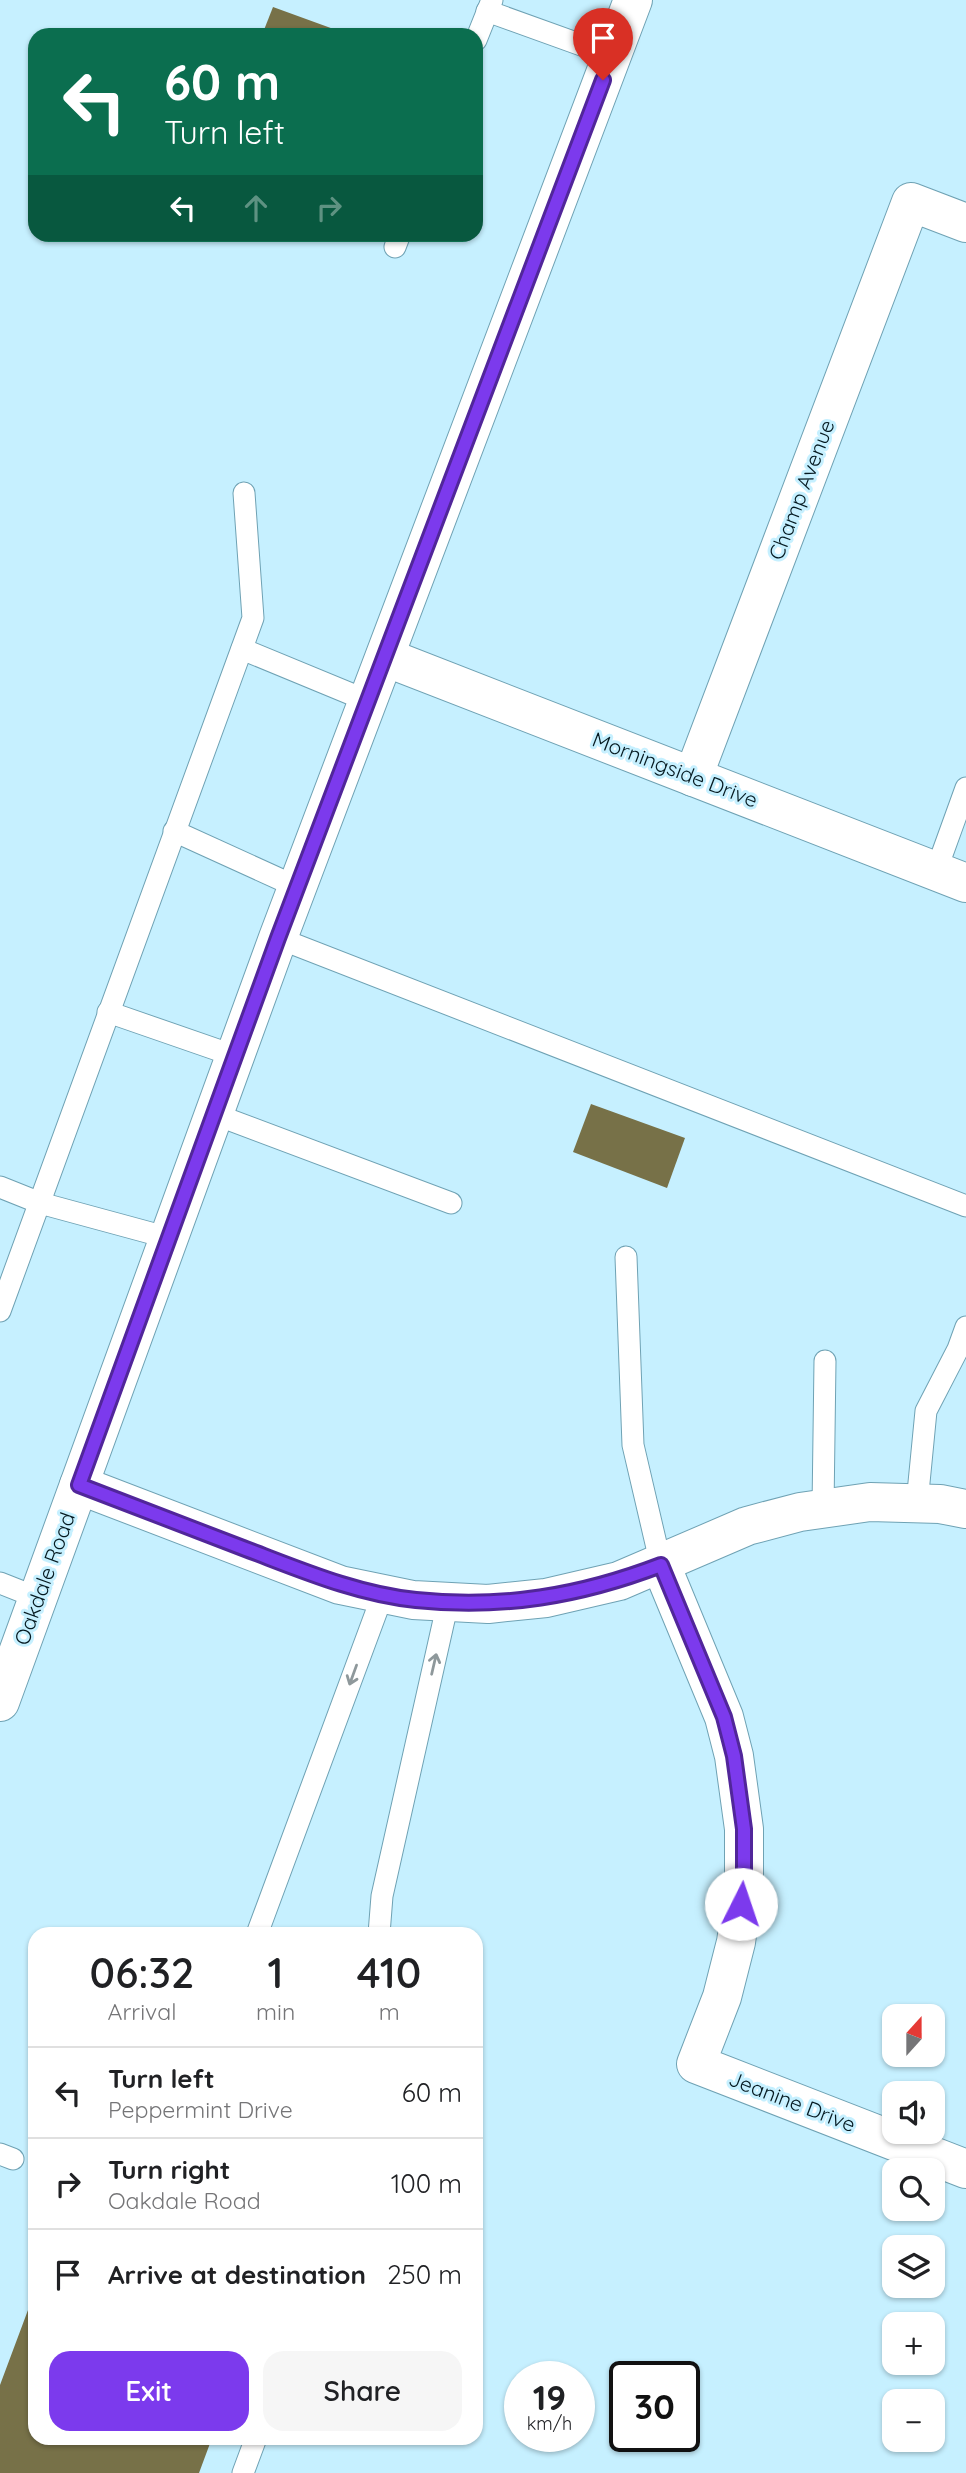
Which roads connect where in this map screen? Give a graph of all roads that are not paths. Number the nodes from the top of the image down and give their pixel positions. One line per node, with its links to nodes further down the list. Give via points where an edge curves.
1 (633, 0): 4 (street, Oakdale Road)
2 (489, 6): 3 (lane); 4 (lane)
3 (481, 28)
4 (612, 56): 8 (street, Oakdale Road)
5 (966, 223): 10 (street, Champ Avenue, via 911,202)
6 (244, 493): 7 (lane, via 253,618)
7 (242, 649): 9 (lane); 12 (lane)
8 (385, 657): 9 (street, Oakdale Road); 10 (street, Morningside Drive)
9 (368, 701): 14 (street, Oakdale Road)
10 (693, 777): 13 (street, Morningside Drive)
11 (966, 789): 13 (lane)
12 (174, 831): 14 (lane); 16 (lane)
13 (951, 877)
14 (297, 887): 15 (street, Oakdale Road)
15 (278, 938): 17 (street, Oakdale Road); 22 (lane)
16 (108, 1012): 17 (lane); 20 (lane)
17 (235, 1056): 18 (street, Oakdale Road)
18 (214, 1115): 21 (lane); 23 (street, Oakdale Road)
19 (0, 1187): 20 (lane)
20 (40, 1203): 23 (lane); 25 (lane)
21 (451, 1203)
22 (966, 1206)
23 (169, 1238): 28 (street, Oakdale Road)
24 (626, 1257): 32 (lane, via 633,1445)
25 (0, 1311)
26 (966, 1327): 29 (lane, via 926,1411)
27 (825, 1361): 30 (lane)
28 (79, 1485): 34 (street, via 340,1585); 35 (street, Oakdale Road)
29 (917, 1503): 30 (street); 31 (street)
30 (823, 1508): 32 (street, via 747,1527)
31 (966, 1508)
32 (661, 1565): 36 (street, via 619,1581 546,1598 488,1604); 40 (street, Jeanine Drive, via 724,1717 744,1829 744,1886 736,1942 722,1997 696,2064)
33 (0, 1583): 35 (lane)
34 (383, 1594): 36 (street); 38 (lane, one-way to 38)
35 (38, 1598): 37 (street, Oakdale Road)
36 (448, 1602): 39 (lane, one-way to 36, via 382,1896)
37 (0, 1702)
38 (260, 1927)
39 (380, 1927)
40 (966, 2169)
41 (253, 2445): 42 (lane)
42 (243, 2473)

